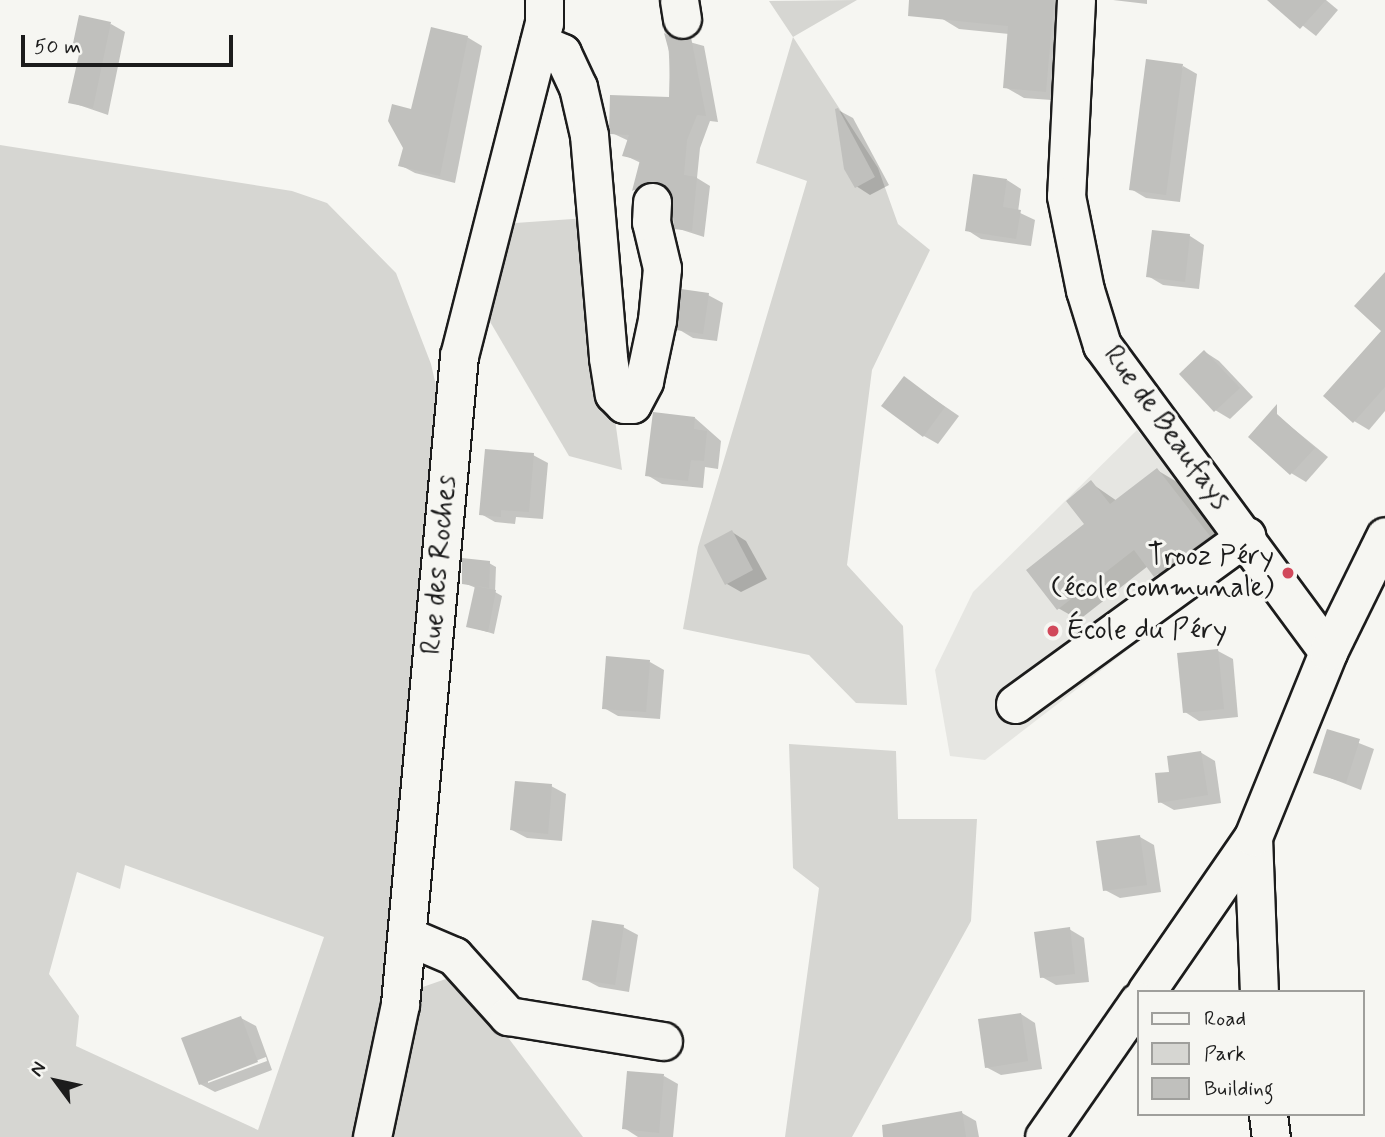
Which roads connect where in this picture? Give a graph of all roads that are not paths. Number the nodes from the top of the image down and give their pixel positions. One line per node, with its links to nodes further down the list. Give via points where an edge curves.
1 (544, 0): 3 (street, Rue des Roches)
2 (1076, 0): 5 (street, Rue de Beaufays, via 1066,196 1084,290 1102,345)
3 (539, 43): 4 (street, via 562,52 578,87 589,135 608,358 614,394 624,404 632,404 644,381 657,320 662,268 651,222); 10 (street, Rue des Roches, via 458,356)
4 (652, 202)
5 (1246, 536): 7 (street, Rue de Beaufays); 8 (street)
6 (1385, 536): 7 (street)
7 (1328, 652): 9 (street)
8 (1015, 704)
9 (1253, 838): 11 (street); 12 (street)
10 (407, 936): 14 (street, via 454,956 508,1016); 16 (street, Rue des Roches, via 400,1004)
11 (1147, 990)
12 (1259, 990)
13 (1136, 1005): 17 (street)
14 (663, 1041)
15 (1268, 1116): 18 (street)
16 (372, 1137)
17 (1044, 1137)
18 (1271, 1137)

